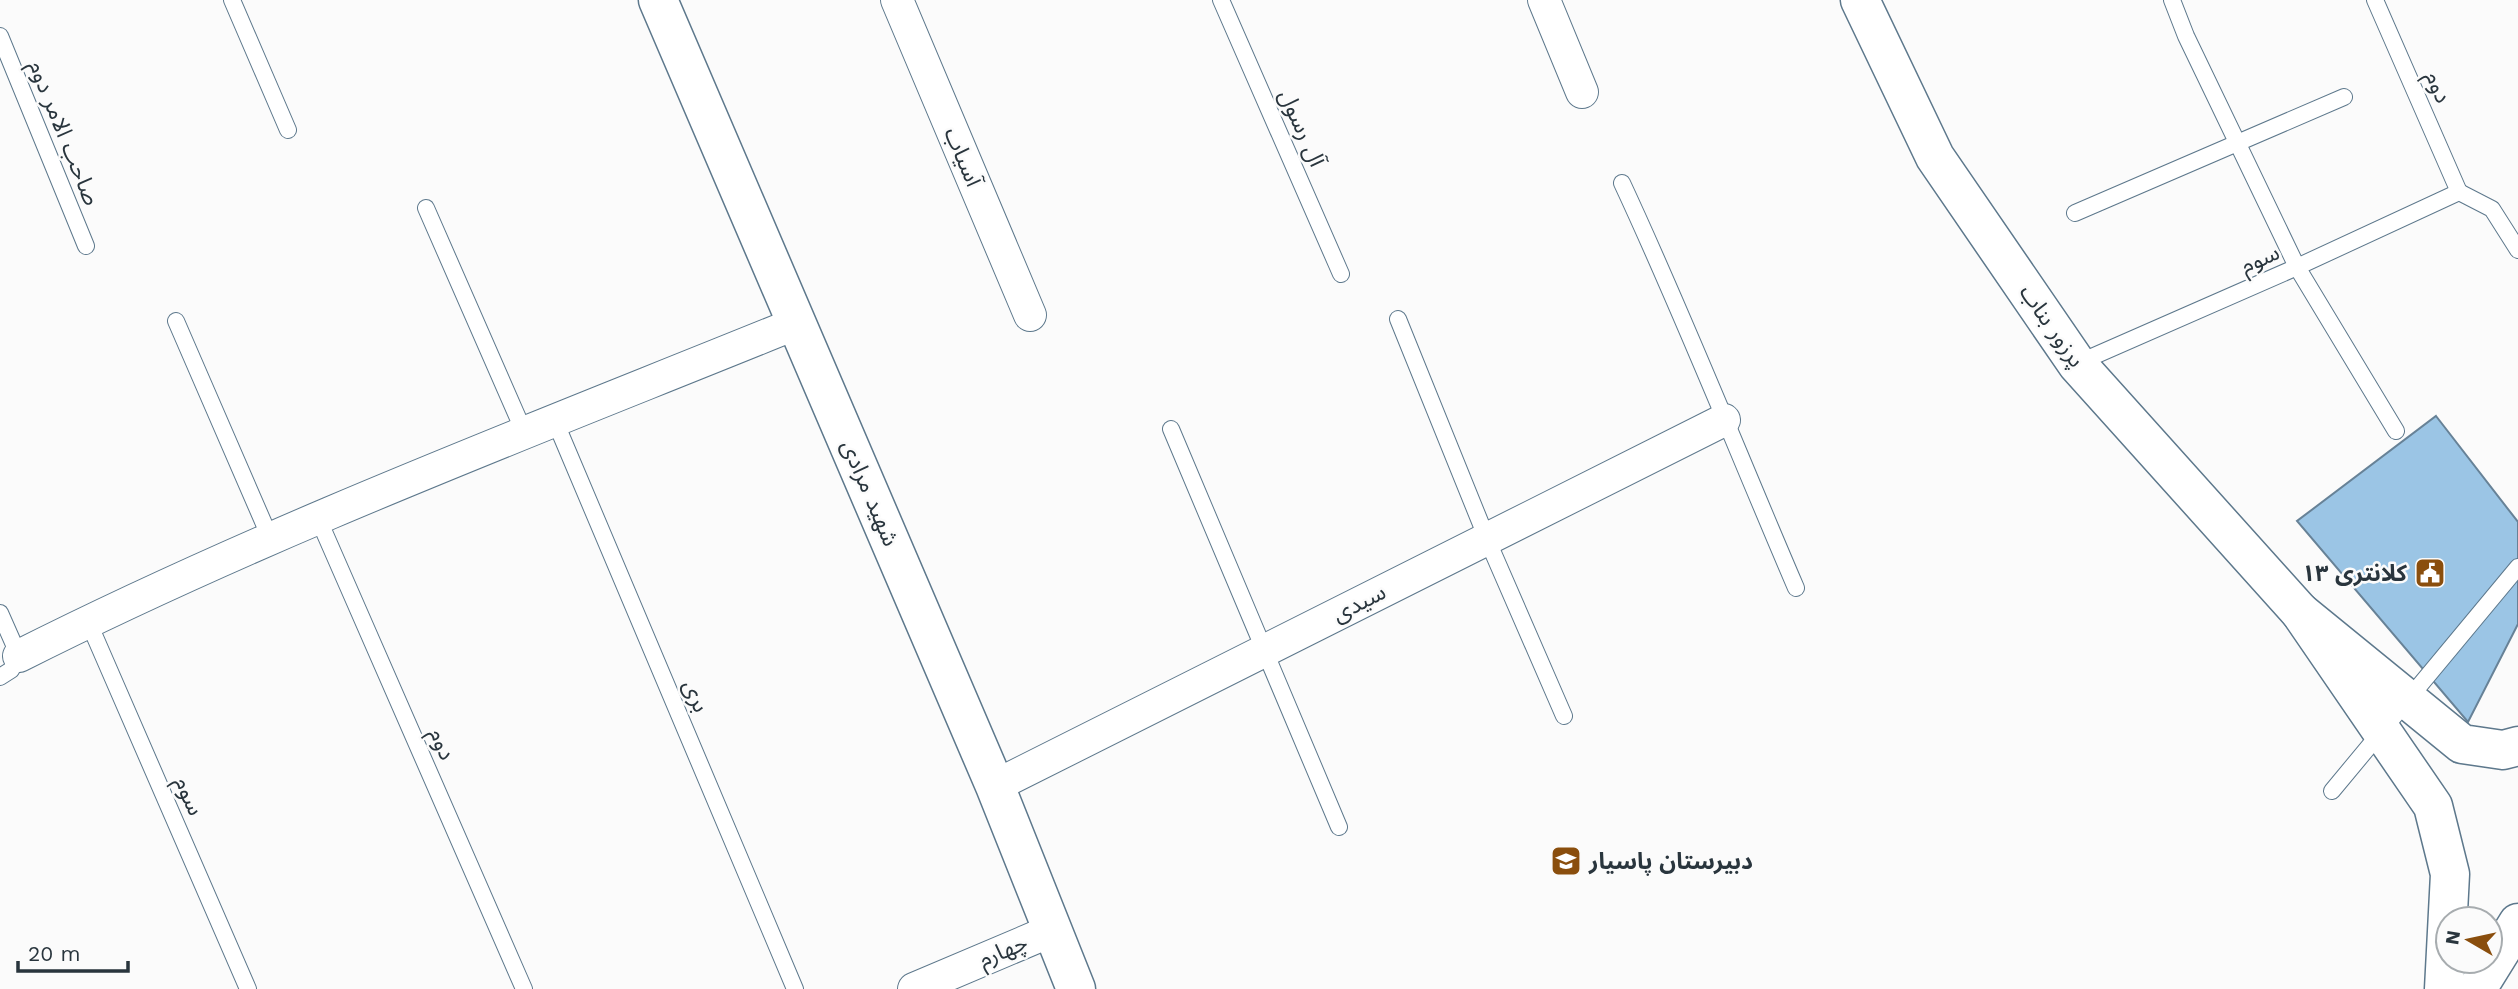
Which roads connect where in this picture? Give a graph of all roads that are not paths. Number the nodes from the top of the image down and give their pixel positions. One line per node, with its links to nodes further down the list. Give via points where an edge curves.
1 (232, 0): 12 (lane)
2 (659, 0): 25 (main road, شهید مرادی)
3 (897, 0): 22 (street, آسیاب)
4 (1221, 0): 21 (lane, آل رسول)
5 (1544, 0): 10 (street)
6 (1860, 0): 26 (main road, پرزور بناب, via 1934,157)
7 (2172, 0): 13 (lane)
8 (2375, 0): 15 (lane, دوم)
9 (0, 37): 18 (lane, صاحب الامر دوم)
10 (1582, 92)
11 (2344, 97): 13 (lane)
12 (288, 131)
13 (2237, 144): 17 (lane); 20 (lane)
14 (1622, 183): 27 (lane)
15 (2459, 192): 19 (lane, via 2492,209); 20 (lane, سوم)
16 (426, 208): 31 (lane)
17 (2075, 213)
18 (86, 246)
19 (2518, 250)
20 (2297, 267): 26 (lane, سوم); 30 (lane)
21 (1342, 274)
22 (1030, 315)
23 (1398, 319): 34 (lane)
24 (176, 321): 33 (lane)
25 (797, 323): 28 (street); 44 (main road, شهید مرادی)
26 (2077, 364): 37 (main road, پرزور بناب)
27 (1724, 420): 34 (street, سیدی); 36 (lane)
28 (555, 421): 31 (street); 51 (lane, بری)
29 (1171, 429): 40 (lane)
30 (2396, 431)
31 (524, 434): 32 (street)
32 (318, 518): 33 (street); 50 (lane, دوم)
33 (271, 540): 39 (street)
34 (1487, 540): 40 (street, سیدی); 42 (lane)
35 (2518, 568): 45 (lane)
36 (1796, 589)
37 (2300, 612): 43 (main road, via 2462,744 2503,750); 54 (main road, via 2433,807 2450,874)
38 (0, 613): 41 (lane)
39 (88, 621): 41 (street); 49 (lane, سوم)
40 (1264, 651): 44 (street, سیدی); 46 (lane)
41 (10, 666)
42 (1564, 716)
43 (2518, 746)
44 (995, 786): 48 (main road, شهید مرادی)
45 (2332, 791)
46 (1339, 827)
47 (2518, 923): 55 (main road)
48 (1053, 930): 52 (street, چهارم); 53 (main road, شهید مرادی)
49 (248, 989)
50 (524, 989)
51 (795, 989)
52 (914, 989)
53 (1076, 989)
54 (2444, 989)
55 (2477, 989)

